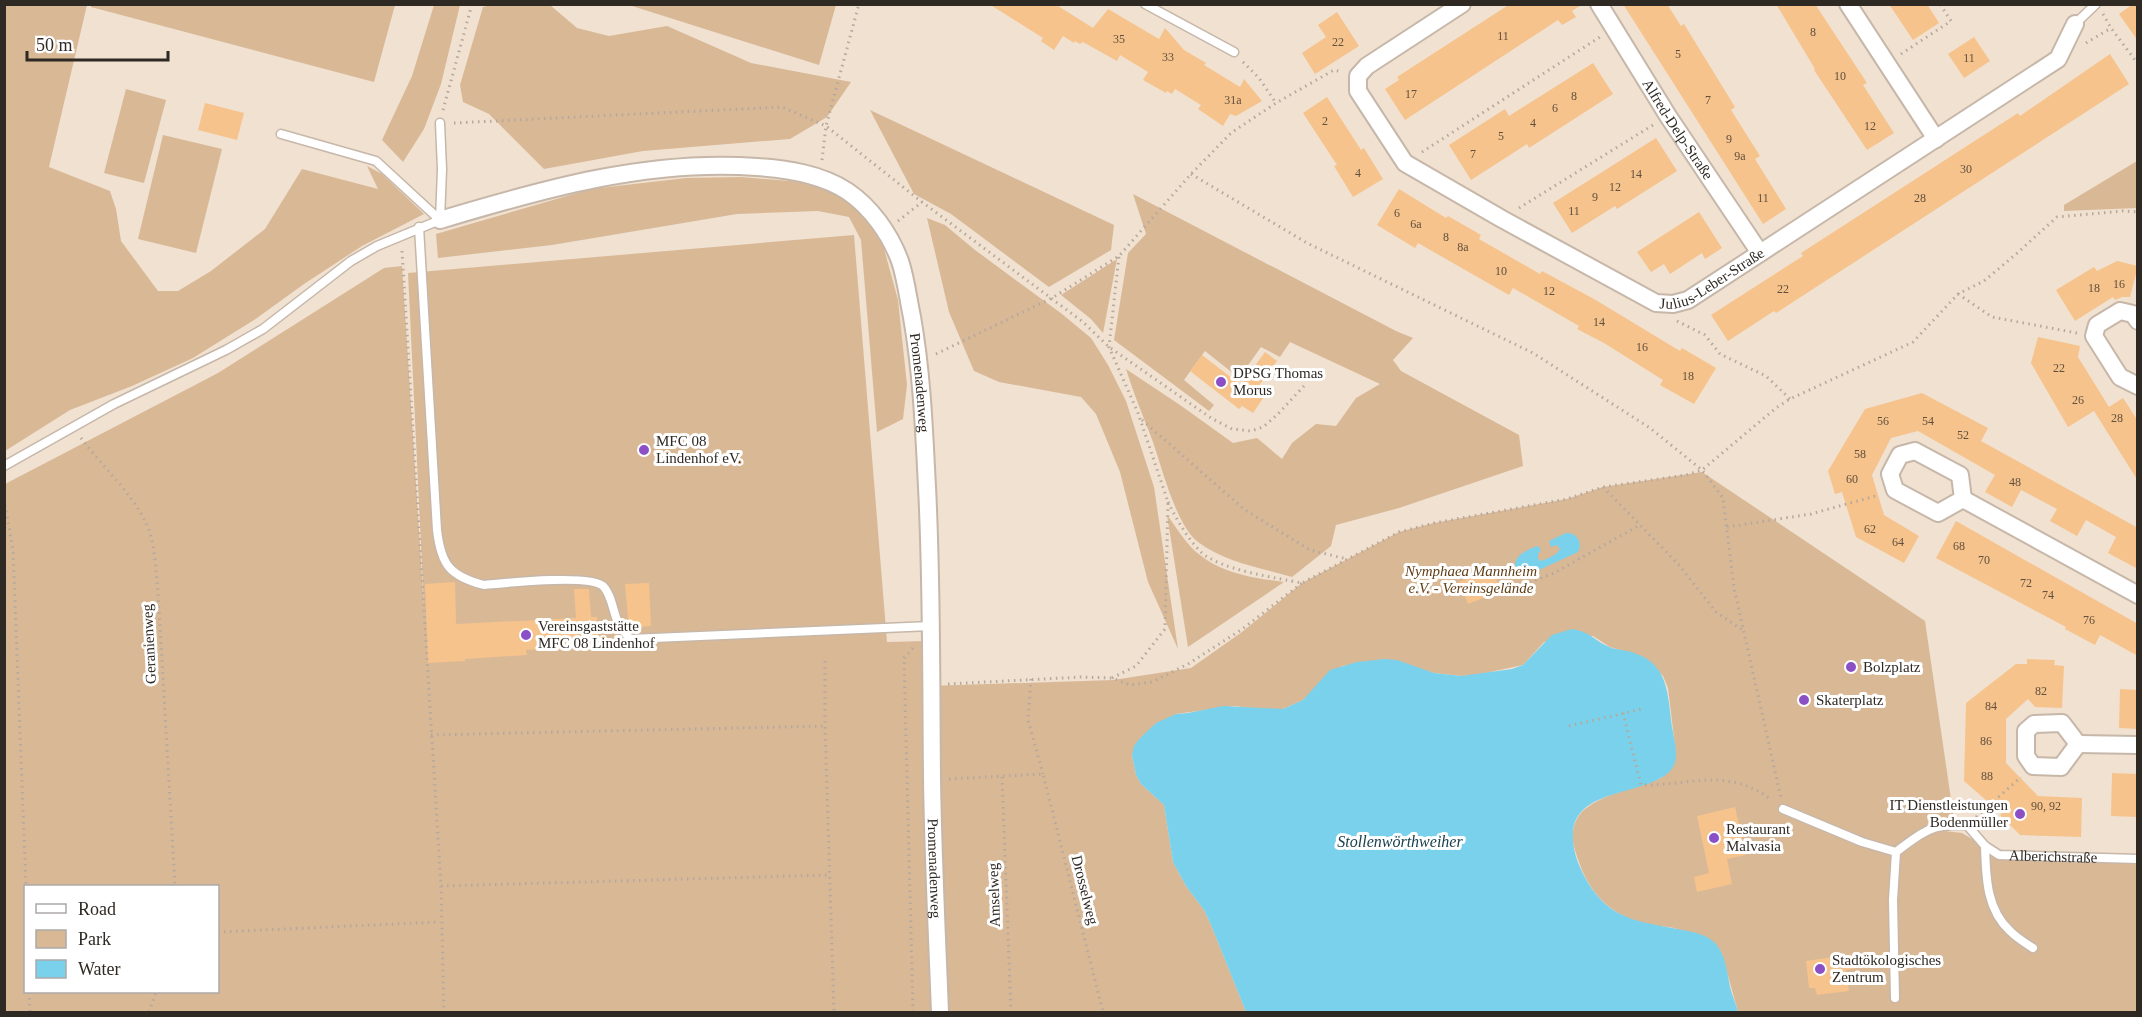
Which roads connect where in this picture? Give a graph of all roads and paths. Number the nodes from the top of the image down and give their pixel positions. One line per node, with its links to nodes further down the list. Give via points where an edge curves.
1 (472, 4): 18 (path)
2 (859, 4): 23 (path, via 826,126)
3 (1145, 4): 12 (lane)
4 (1462, 4): 15 (street, via 1367,66)
5 (1599, 4): 11 (street, Alfred-Delp-Straße)
6 (1848, 4): 13 (street)
7 (1940, 4): 13 (path, via 1951,21)
8 (2096, 4): 10 (lane)
9 (2103, 12): 14 (path)
10 (2074, 24): 20 (street, Julius-Leber-Straße, via 2058,59)
11 (1614, 28): 17 (street, Alfred-Delp-Straße); 21 (path)
12 (1234, 52): 16 (path)
13 (1887, 63): 20 (street)
14 (2138, 64)
15 (1358, 76): 16 (path, via 1334,70); 21 (street, Julius-Leber-Straße, via 1358,92)
16 (1276, 103): 22 (path, via 1231,133)
17 (1668, 116): 26 (path); 31 (street, Alfred-Delp-Straße)
18 (440, 123): 27 (lane)
19 (281, 134): 27 (lane, via 376,161)
20 (1936, 139): 31 (street, Julius-Leber-Straße)
21 (1405, 163): 26 (street, Julius-Leber-Straße)
22 (1191, 174): 32 (path); 46 (path, via 1307,243 1533,352 1650,428)
23 (820, 177): 27 (street, Promenadenweg, via 725,164 657,169 539,191); 29 (street, Promenadenweg, via 847,191 869,209)
24 (922, 202): 29 (path)
25 (2138, 212): 33 (path, via 2057,217 1984,281)
26 (1502, 219): 35 (street, Julius-Leber-Straße, via 1656,303)
27 (440, 220): 28 (lane)
28 (419, 227): 30 (lane); 58 (lane, via 437,530 440,553 452,572 484,585 566,580 597,583 603,587 618,623 630,639)
29 (885, 231): 39 (street, Promenadenweg, via 899,260)
30 (401, 235): 44 (lane, via 351,261 263,329); 68 (path)
31 (1760, 253): 35 (street, Julius-Leber-Straße, via 1688,300)
32 (1119, 256): 34 (path); 38 (path)
33 (1958, 294): 37 (path, via 1992,317); 42 (path, via 1913,342)
34 (1052, 298): 38 (path); 39 (path)
35 (1673, 304): 42 (path, via 1676,321 1705,335 1720,354 1766,376)
36 (2138, 321): 37 (street, via 2133,314 2120,311 2097,325)
37 (2094, 336): 41 (street, via 2120,377)
38 (1109, 347): 40 (path, via 1232,429 1251,432 1263,427); 43 (path)
39 (920, 362): 58 (street, Promenadenweg)
40 (1304, 386)
41 (2138, 386)
42 (1790, 399): 46 (path)
43 (1140, 419): 51 (path); 54 (path, via 1245,510 1310,549)
44 (73, 427): 45 (lane); 82 (path, Geranienweg, via 147,525 158,592)
45 (4, 466)
46 (1702, 470): 47 (path); 53 (path, via 1723,498)
47 (1603, 487): 52 (path); 54 (path, via 1567,499 1399,532)
48 (1895, 490): 50 (street, via 1938,513); 50 (street, via 1890,474 1900,455 1915,451 1960,475); 53 (path, via 1811,514)
49 (4, 499): 81 (path, via 13,550)
50 (1963, 499): 57 (street)
51 (1168, 502): 55 (path, via 1203,554 1227,566); 61 (path, via 1165,629 1136,666)
52 (1640, 525): 56 (path, via 1554,573); 59 (path, via 1679,565 1716,612)
53 (1727, 527): 59 (path)
54 (1348, 559): 55 (path)
55 (1302, 583): 61 (path, via 1188,664 1152,682 1130,685)
56 (1507, 591)
57 (2138, 595)
58 (931, 626): 63 (street, Promenadenweg); 94 (path, via 904,658)
59 (1744, 631): 75 (path)
60 (825, 661): 66 (path)
61 (1112, 678): 62 (path)
62 (1031, 679): 63 (path); 72 (path, Drosselweg, via 1028,720)
63 (931, 684): 74 (street, Promenadenweg)
64 (1642, 709): 65 (path)
65 (1623, 713): 67 (path); 75 (path, via 1641,785 1663,786 1702,779 1737,782 1756,789)
66 (825, 726): 68 (path); 80 (path)
67 (1569, 726)
68 (431, 735): 83 (path)
69 (2078, 744): 70 (street); 71 (street, via 2061,767); 71 (street, via 2062,723 2034,724 2026,731 2026,756)
70 (2138, 745)
71 (2033, 766): 76 (path)
72 (1043, 774): 73 (path); 97 (path, Drosselweg)
73 (1002, 777): 74 (path); 96 (path, Amselweg)
74 (932, 782): 95 (street, Promenadenweg)
75 (1783, 808): 78 (lane, via 1862,842)
76 (1967, 825): 77 (lane); 78 (lane, via 1938,826 1922,832)
77 (1985, 846): 79 (lane, Alberichstraße, via 1999,855); 86 (lane, via 1986,884 1995,909 2009,930)
78 (1896, 852): 89 (lane)
79 (2138, 859)
80 (829, 875): 83 (path); 93 (path)
81 (26, 885)
82 (175, 885)
83 (441, 886): 84 (path)
84 (440, 922): 85 (path); 92 (path)
85 (219, 932)
86 (2033, 948)
87 (29, 993): 90 (path)
88 (156, 993): 91 (path)
89 (1895, 998)
90 (30, 1012)
91 (149, 1012)
92 (444, 1012)
93 (834, 1012)
94 (913, 1012)
95 (940, 1012)
96 (1011, 1012)
97 (1103, 1012)

